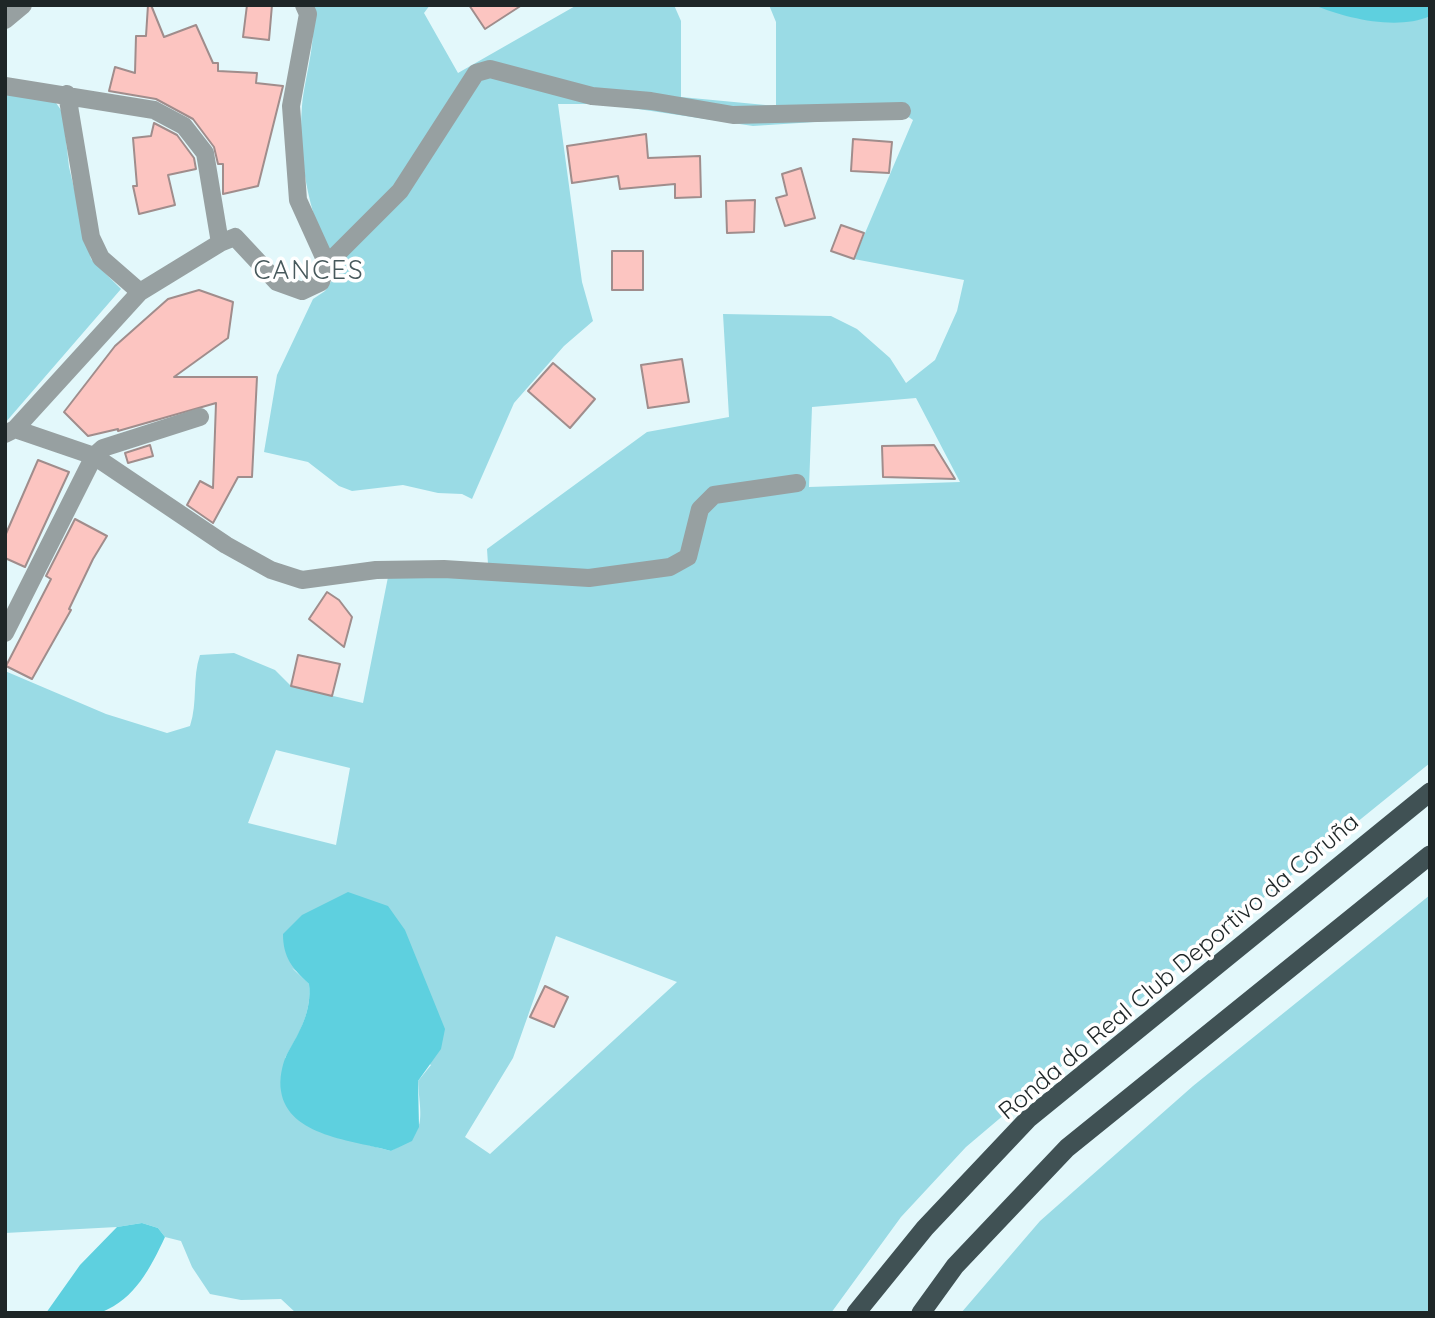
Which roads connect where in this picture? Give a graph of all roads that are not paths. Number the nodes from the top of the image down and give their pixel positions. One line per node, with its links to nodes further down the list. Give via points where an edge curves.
1 (23, 5): 3 (street)
2 (304, 5): 8 (street, via 308,14 291,106 298,200)
3 (5, 20)
4 (5, 86): 5 (street)
5 (67, 94): 7 (street, via 154,110 184,126 205,153); 9 (street, via 91,237 101,258)
6 (902, 111): 8 (street, via 733,115 592,96 490,69 476,73 400,191)
7 (220, 243): 8 (street, via 235,237 277,282 302,291 321,282); 9 (street)
8 (327, 264)
9 (140, 292): 11 (street)
10 (201, 416): 12 (street, via 103,447)
11 (10, 431): 12 (street)
12 (94, 456): 13 (street, via 226,545 271,570 302,580 376,570 444,569 589,578 670,567 688,557 699,509 714,495); 14 (street)
13 (797, 483)
14 (5, 633)
15 (1430, 792): 17 (highway, Ronda do Real Club Deportivo da Coruña, via 1028,1119 925,1228)
16 (1430, 855): 18 (highway, via 1067,1148 955,1266)
17 (856, 1313)
18 (921, 1313)

